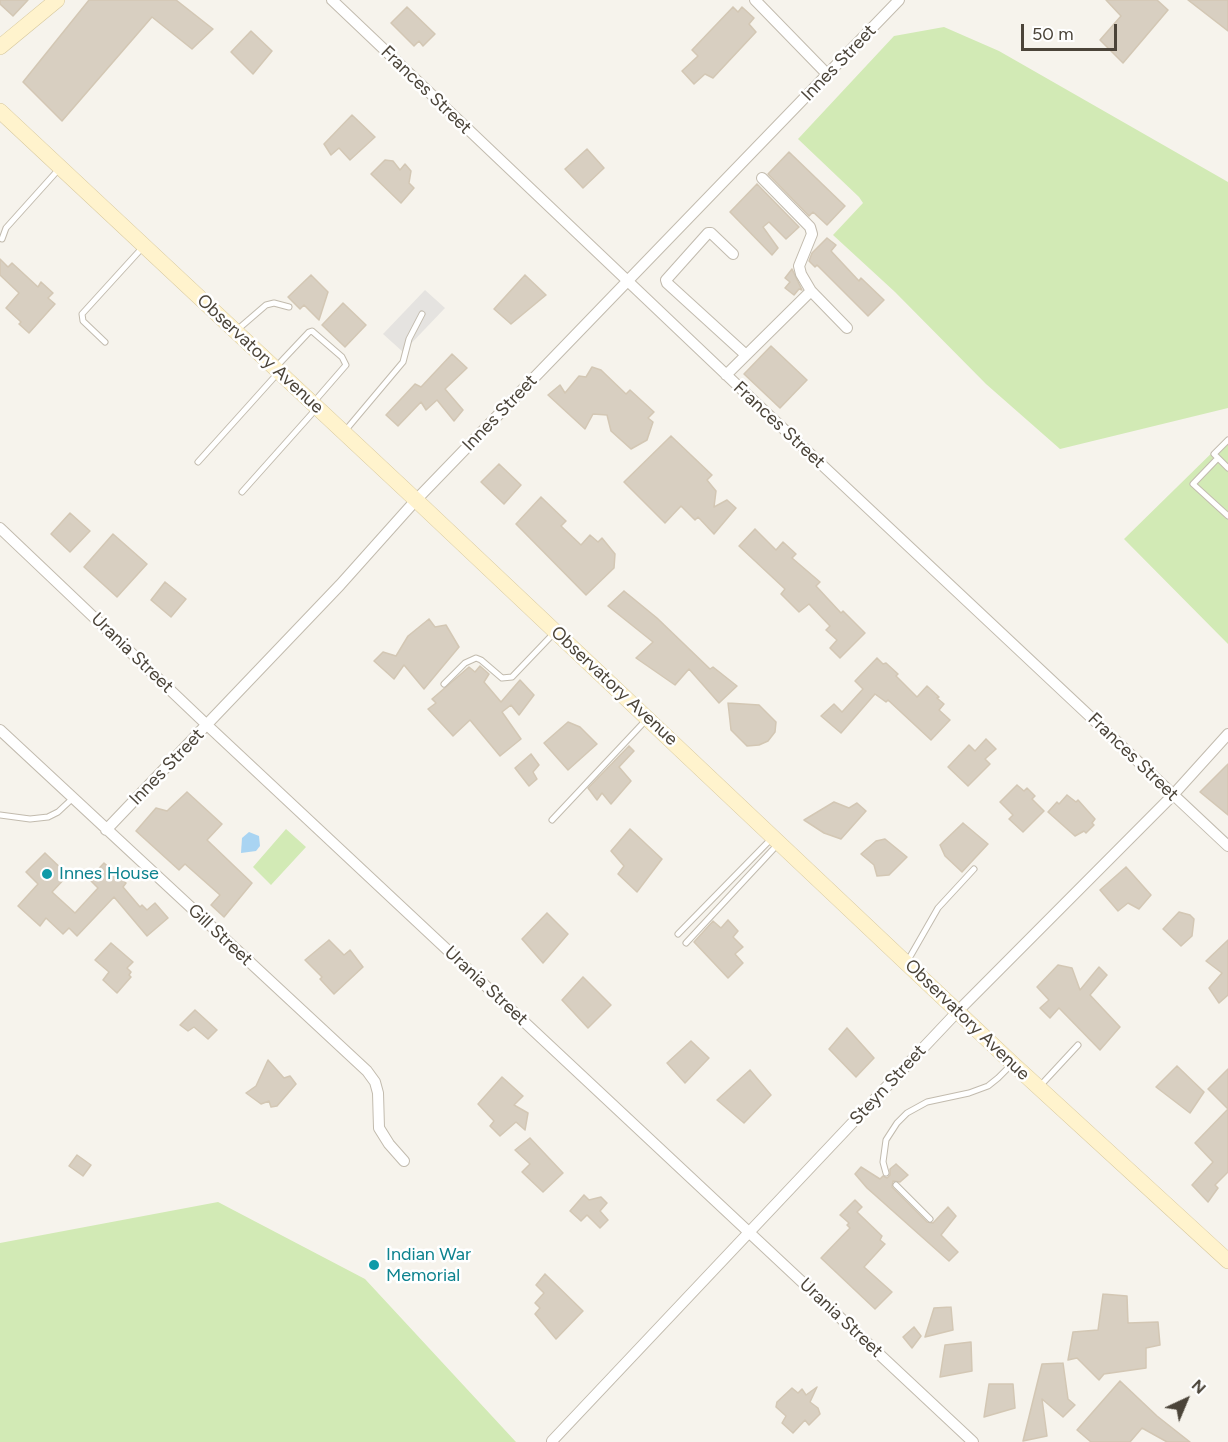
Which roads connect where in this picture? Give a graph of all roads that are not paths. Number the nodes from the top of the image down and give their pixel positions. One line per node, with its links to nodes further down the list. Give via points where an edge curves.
1 (57, 0): 5 (main road)
2 (332, 0): 13 (street, Frances Street)
3 (755, 0): 6 (street)
4 (900, 0): 6 (street, Innes Street)
5 (0, 47)
6 (828, 75): 13 (street, Innes Street)
7 (0, 111): 8 (main road, Observatory Avenue)
8 (61, 168): 10 (lane, via 6,228); 11 (main road, Observatory Avenue)
9 (762, 178): 14 (street, via 810,227 812,234 799,266)
10 (2, 239)
11 (144, 246): 18 (main road, Observatory Avenue); 19 (lane, via 82,314 83,321)
12 (733, 254): 20 (street, via 708,233 666,280)
13 (627, 281): 22 (street, Frances Street); 30 (street, Innes Street)
14 (811, 291): 17 (street); 20 (street)
15 (289, 307): 18 (lane, via 266,305)
16 (422, 314): 24 (lane, via 403,362)
17 (847, 328)
18 (236, 331): 21 (main road, Observatory Avenue)
19 (105, 342)
20 (746, 355): 22 (street)
21 (277, 370): 23 (main road, Observatory Avenue); 23 (lane, via 312,331 342,357 346,365); 27 (lane)
22 (726, 375): 39 (street, Frances Street)
23 (315, 406): 24 (main road, Observatory Avenue); 29 (lane)
24 (344, 432): 30 (main road, Observatory Avenue)
25 (1228, 441): 26 (lane, via 1214,454)
26 (1218, 458): 28 (lane); 31 (lane, via 1193,484)
27 (198, 462)
28 (1228, 468)
29 (242, 492)
30 (416, 500): 33 (main road, Observatory Avenue); 36 (street, Innes Street)
31 (1228, 516)
32 (0, 528): 36 (street, Urania Street)
33 (556, 631): 34 (lane, via 512,676 502,678 476,658 465,663); 35 (main road, Observatory Avenue)
34 (444, 684)
35 (648, 718): 42 (lane); 44 (main road, Observatory Avenue)
36 (207, 725): 43 (street, Innes Street); 58 (street, Urania Street)
37 (0, 730): 40 (street, Gill Street)
38 (1228, 734): 39 (street, Steyn Street)
39 (1173, 795): 45 (street, Frances Street); 50 (street, Steyn Street)
40 (73, 798): 41 (lane, via 48,817); 43 (street, Gill Street)
41 (0, 815)
42 (552, 820)
43 (106, 830): 54 (street, Gill Street, via 367,1071 378,1093 379,1128)
44 (777, 840): 47 (lane); 48 (lane); 49 (main road, Observatory Avenue)
45 (1228, 846)
46 (974, 869): 49 (lane, via 938,908)
47 (678, 934)
48 (686, 943)
49 (906, 963): 50 (main road, Observatory Avenue)
50 (958, 1011): 52 (main road, Observatory Avenue); 58 (street, Steyn Street)
51 (1078, 1045): 53 (lane)
52 (1012, 1063): 53 (main road, Observatory Avenue); 55 (lane, via 988,1086 927,1102 907,1113 886,1140)
53 (1038, 1088): 59 (main road, Observatory Avenue)
54 (404, 1161)
55 (886, 1173)
56 (896, 1185): 57 (lane)
57 (930, 1219)
58 (751, 1233): 60 (street, Steyn Street); 61 (street, Urania Street)
59 (1228, 1262)
60 (552, 1441)
61 (973, 1442)

